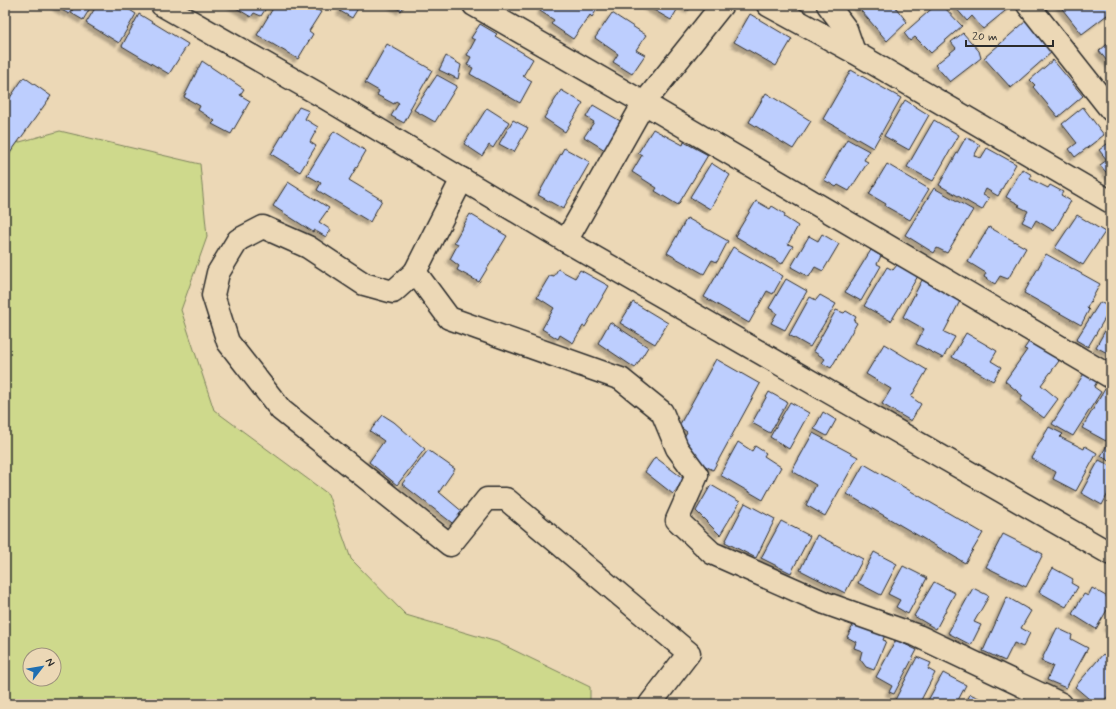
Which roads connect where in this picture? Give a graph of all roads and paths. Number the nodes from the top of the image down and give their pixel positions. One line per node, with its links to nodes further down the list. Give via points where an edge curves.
1 (162, 5): 10 (street)
2 (474, 5): 8 (street)
3 (722, 5): 8 (street)
4 (768, 5): 7 (street)
5 (828, 5): 7 (street, via 846,29)
6 (1028, 5): 9 (street)
7 (854, 52): 11 (street)
8 (644, 103): 12 (street); 14 (street)
9 (1111, 110)
10 (462, 179): 12 (street); 13 (street)
11 (1111, 202)
12 (566, 241): 15 (street)
13 (415, 272): 16 (street, via 393,292 364,284 308,247 263,227 238,240 218,273 213,295 228,342 281,410 450,545 487,499 506,499 689,653); 17 (street, via 449,318 620,379 662,412 677,448 697,475 677,520 712,554 825,603 918,636)
14 (1111, 377)
15 (1111, 554)
16 (650, 704)
17 (1061, 704)

